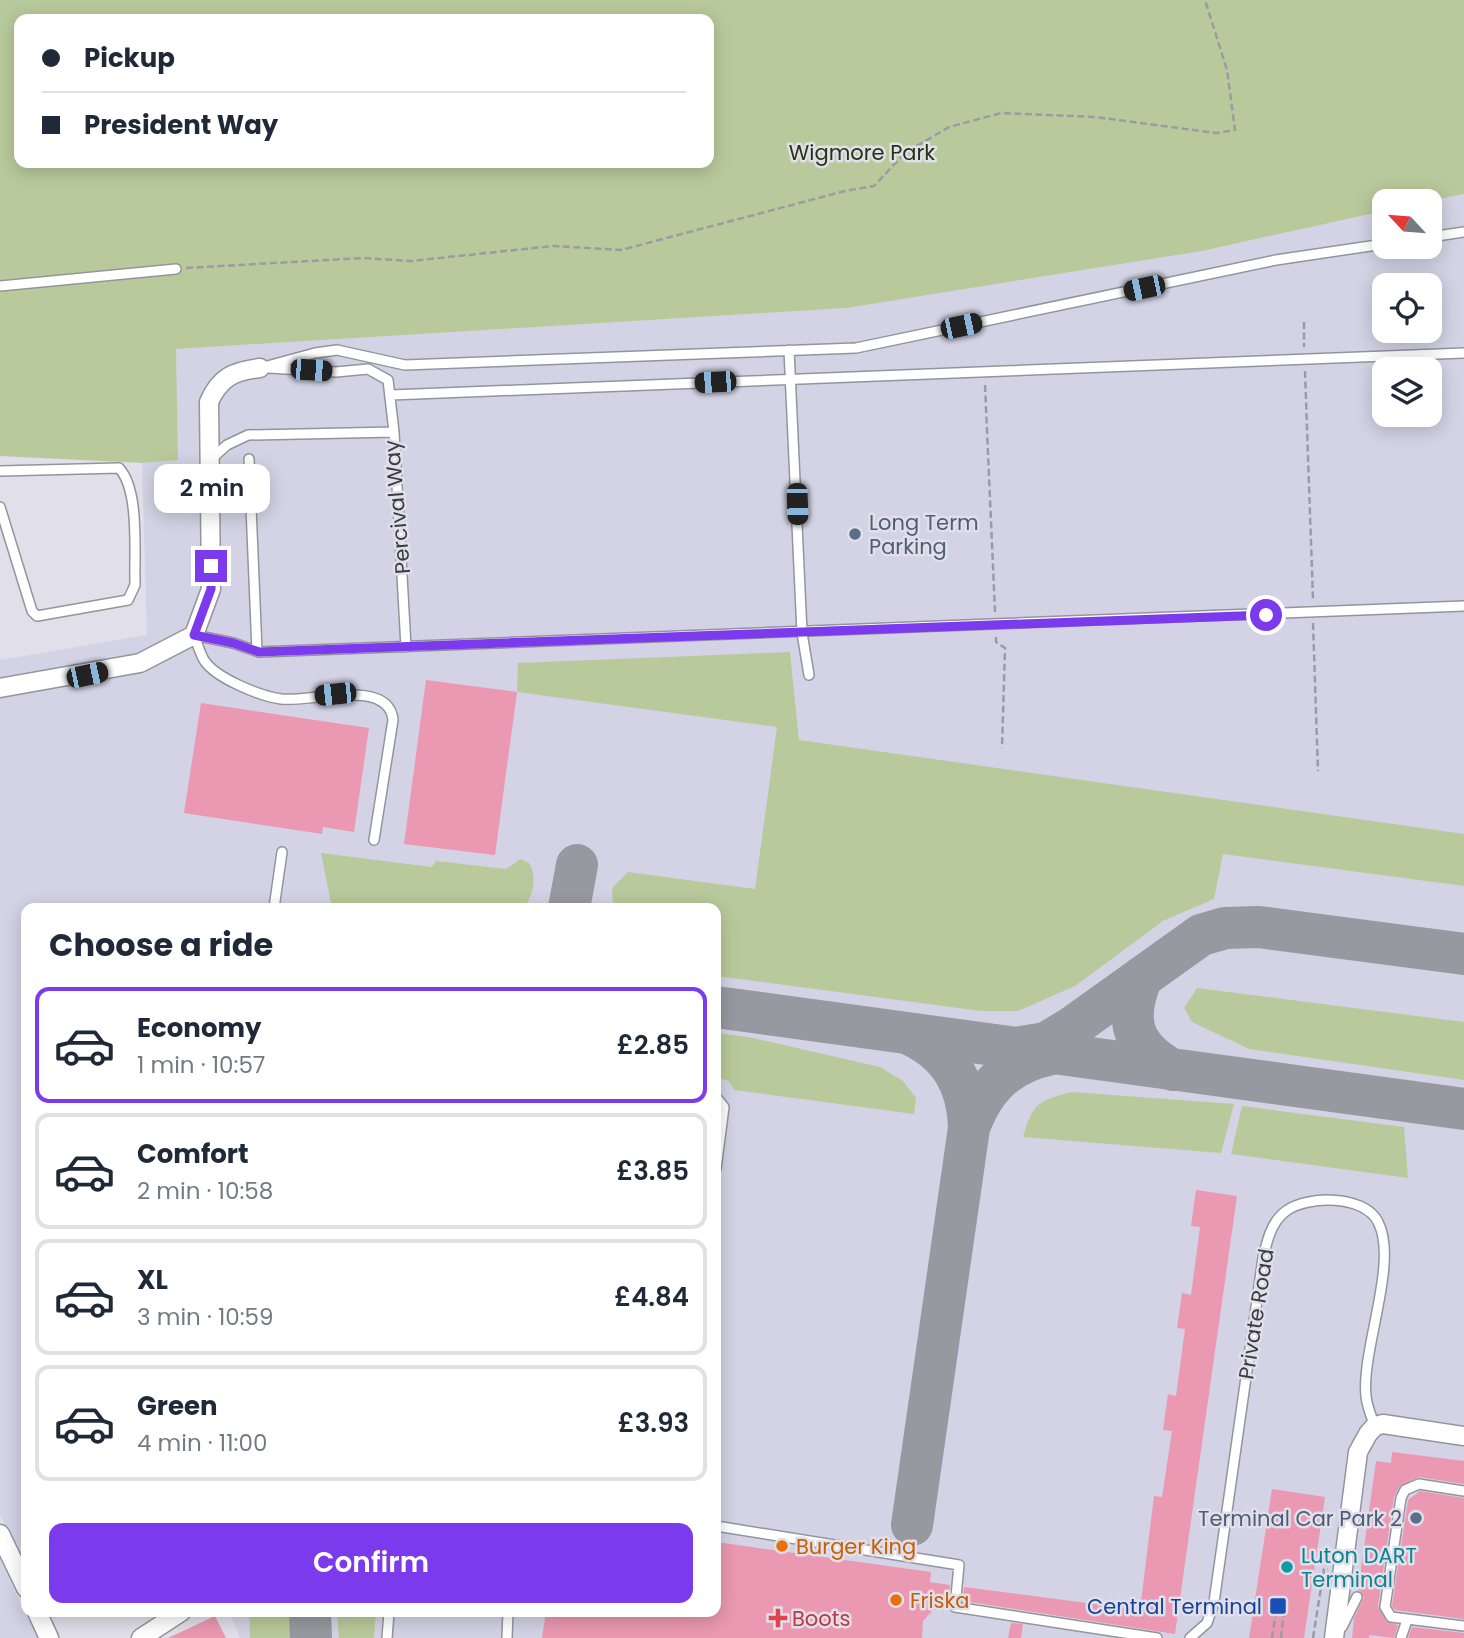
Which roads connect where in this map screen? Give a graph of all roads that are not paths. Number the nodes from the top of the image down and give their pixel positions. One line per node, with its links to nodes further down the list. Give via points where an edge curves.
1 (1464, 232): 2 (lane)
2 (1442, 235)
3 (1372, 246): 6 (lane, via 1276,260 856,348)
4 (176, 270): 5 (lane)
5 (0, 286)
6 (789, 350): 8 (lane, via 405,365 337,350); 9 (lane)
7 (1464, 353): 9 (lane)
8 (260, 368): 10 (lane, via 368,369 388,380); 13 (street, via 224,377 215,388 207,417)
9 (791, 379): 10 (lane); 17 (lane)
10 (391, 395): 11 (lane)
11 (394, 432): 13 (lane, Percival Way, via 248,435); 19 (lane, Percival Way)
12 (249, 459): 20 (lane)
13 (208, 462): 18 (street, via 211,589)
14 (0, 471): 15 (lane, via 119,468 130,482 132,498 135,584 128,600 37,616)
15 (0, 507)
16 (1464, 606): 17 (lane)
17 (802, 633): 19 (lane); 21 (lane)
18 (194, 635): 20 (lane); 22 (street, via 140,663); 23 (lane, via 205,663 261,695 283,699 335,694 387,704 393,720)
19 (406, 647): 20 (lane)
20 (257, 651)
21 (809, 675)
22 (0, 688)
23 (374, 840)
24 (282, 852): 25 (lane)
25 (275, 903)
26 (721, 1103): 27 (lane)
27 (721, 1131)
28 (1376, 1426): 29 (street, via 1396,1425); 46 (lane, Private Road, via 1366,1386 1381,1281 1379,1223 1369,1209 1352,1203 1295,1206 1278,1219 1265,1250 1214,1602 1207,1623); 47 (street, via 1362,1442 1355,1471)
29 (1460, 1437)
30 (1464, 1491): 39 (lane, via 1410,1485 1401,1498 1385,1607 1391,1617)
31 (721, 1526): 45 (lane, via 959,1565 955,1607)
32 (0, 1534): 33 (street)
33 (21, 1578)
34 (1357, 1597): 47 (lane)
35 (39, 1617): 41 (street)
36 (173, 1617): 42 (street)
37 (389, 1617): 43 (lane)
38 (508, 1617): 44 (lane)
39 (1407, 1620): 40 (lane); 48 (lane)
40 (1464, 1626)
41 (49, 1638)
42 (141, 1638)
43 (387, 1638)
44 (507, 1638)
45 (1157, 1638)
46 (1190, 1638)
47 (1336, 1638)
48 (1401, 1638)

